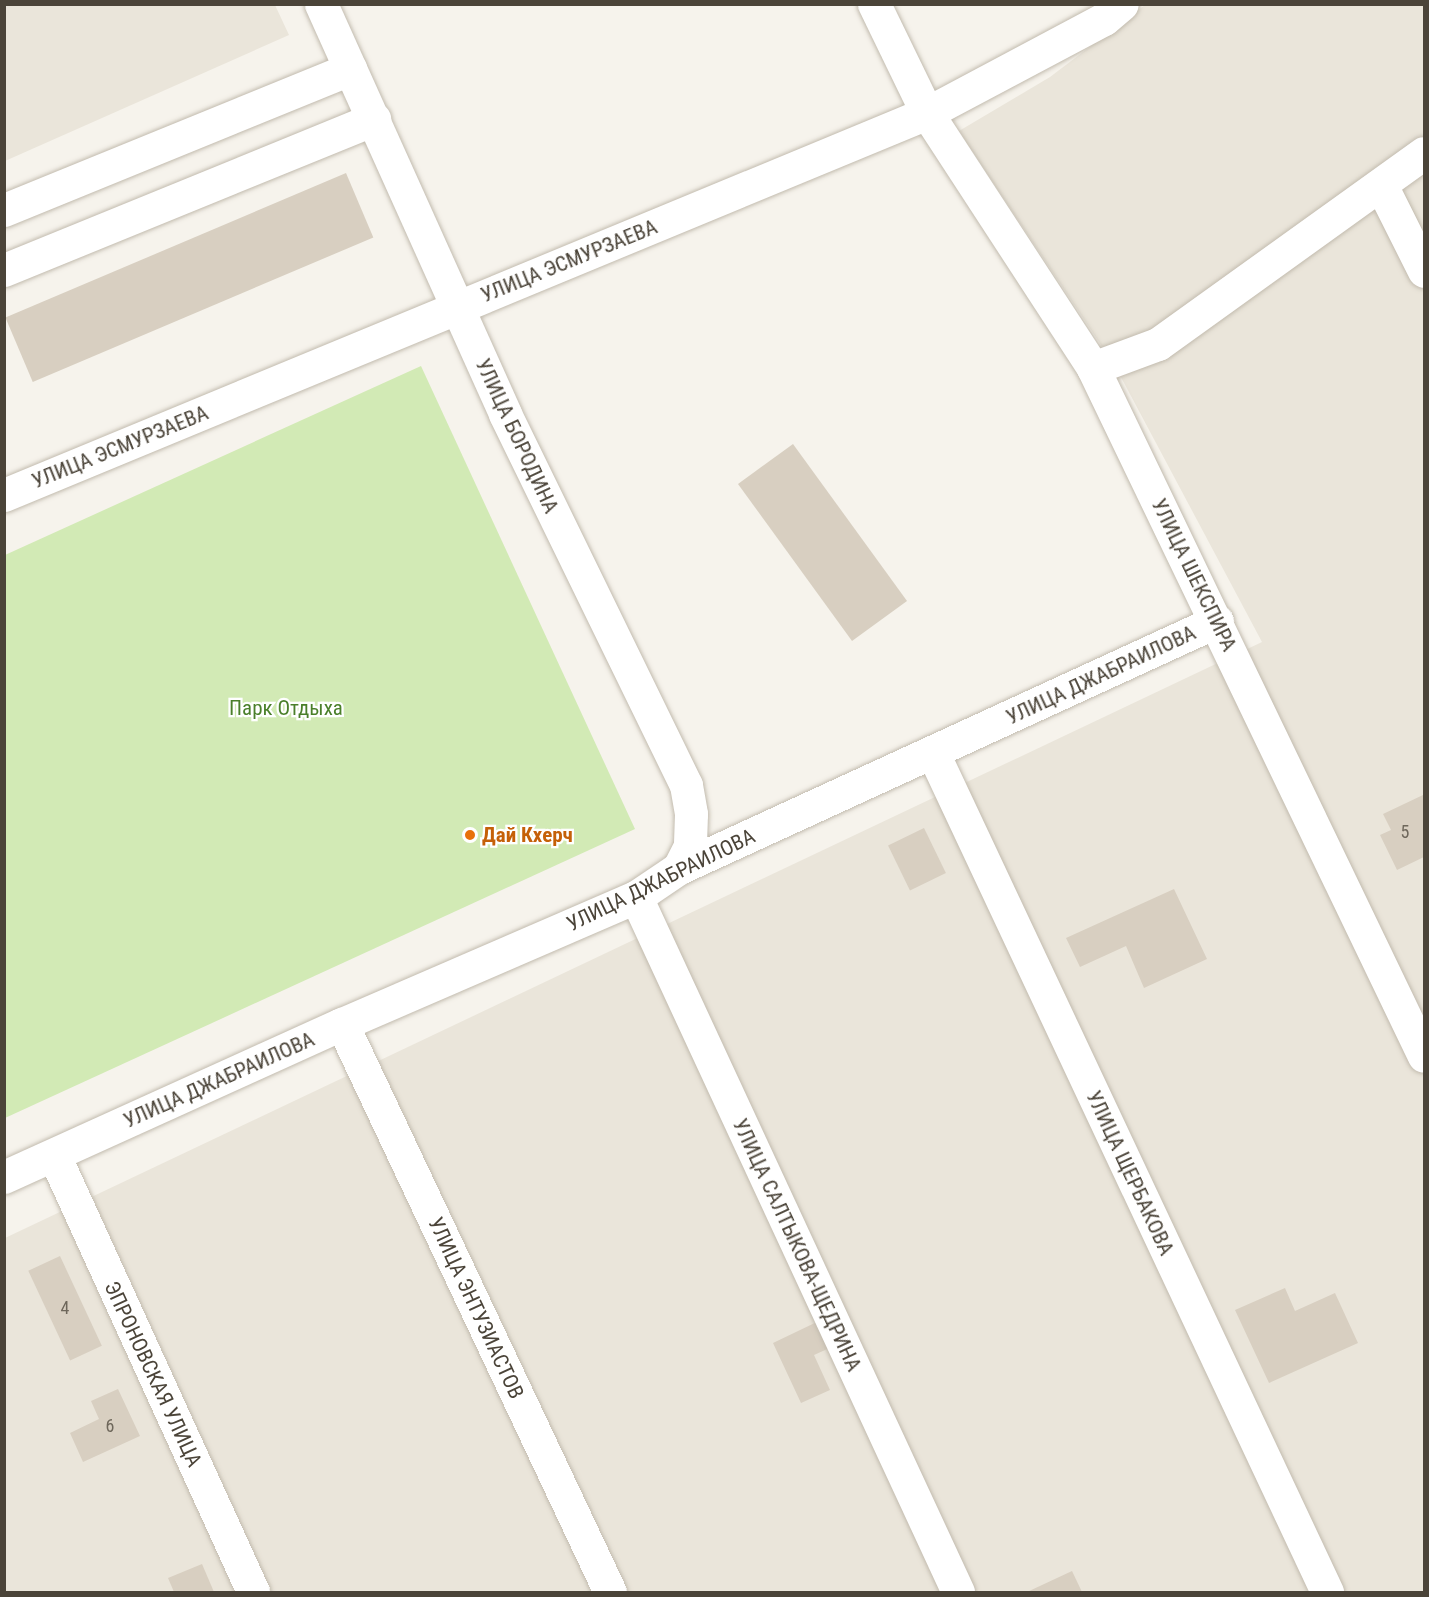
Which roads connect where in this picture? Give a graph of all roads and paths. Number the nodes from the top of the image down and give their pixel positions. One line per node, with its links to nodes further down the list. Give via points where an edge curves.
1 (321, 4): 4 (street, УЛИЦА БОРОДИНА)
2 (874, 4): 5 (street, УЛИЦА ШЕКСПИРА)
3 (1122, 4): 5 (street, УЛИЦА ЭСМУРЗАЕВА, via 1104,19)
4 (350, 69): 6 (street, УЛИЦА БОРОДИНА); 9 (street)
5 (927, 113): 12 (street, УЛИЦА ЭСМУРЗАЕВА); 13 (street, УЛИЦА ШЕКСПИРА)
6 (374, 119): 10 (street); 12 (street, УЛИЦА БОРОДИНА)
7 (1425, 153): 8 (street)
8 (1381, 185): 11 (street); 13 (street, via 1158,344)
9 (4, 210)
10 (4, 270)
11 (1425, 271)
12 (458, 308): 14 (street, УЛИЦА ЭСМУРЗАЕВА); 17 (street, УЛИЦА БОРОДИНА, via 686,785 691,814 690,846)
13 (1093, 368): 15 (street, УЛИЦА ШЕКСПИРА)
14 (4, 495)
15 (1216, 621): 16 (street, УЛИЦА ДЖАБРАИЛОВА); 20 (street, УЛИЦА ШЕКСПИРА)
16 (933, 753): 17 (street, УЛИЦА ДЖАБРАИЛОВА); 26 (street, УЛИЦА ЩЕРБАКОВА)
17 (679, 868): 18 (street, УЛИЦА ДЖАБРАИЛОВА)
18 (636, 897): 19 (street, УЛИЦА ДЖАБРАИЛОВА); 25 (street, УЛИЦА САЛТЫКОВА-ЩЕДРИНА)
19 (342, 1024): 21 (street, УЛИЦА ДЖАБРАИЛОВА); 24 (street, УЛИЦА ЭНТУЗИАСТОВ)
20 (1425, 1056)
21 (54, 1155): 22 (street, УЛИЦА ДЖАБРАИЛОВА); 23 (street, ЭПРОНОВСКАЯ УЛИЦА)
22 (4, 1177)
23 (253, 1593)
24 (610, 1593)
25 (958, 1593)
26 (1327, 1593)

